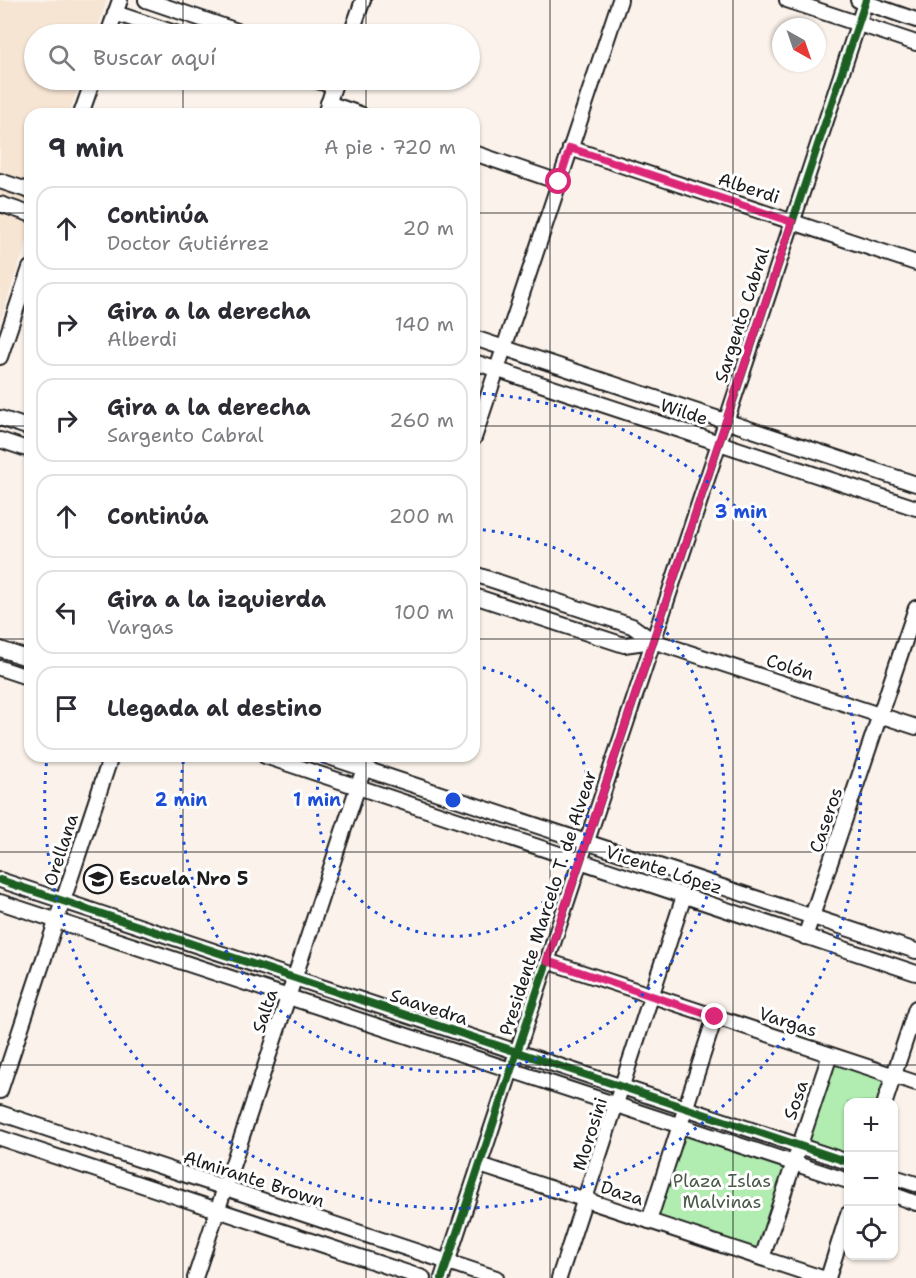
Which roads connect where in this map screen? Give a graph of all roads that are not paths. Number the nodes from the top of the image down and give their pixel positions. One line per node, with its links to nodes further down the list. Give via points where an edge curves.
1 (146, 0): 10 (street)
2 (363, 0): 11 (street)
3 (620, 0): 18 (street)
4 (788, 0): 12 (street)
5 (863, 1): 7 (street); 12 (street, Sargento Cabral)
6 (117, 7): 8 (street); 9 (street)
7 (916, 20)
8 (111, 24)
9 (155, 24)
10 (217, 24)
11 (355, 24)
12 (858, 24): 13 (street); 25 (street, Sargento Cabral)
13 (916, 43)
14 (89, 90): 16 (street)
15 (333, 90): 17 (street)
16 (83, 108)
17 (326, 108)
18 (570, 148): 21 (street); 25 (street, Alberdi)
19 (480, 155): 21 (street)
20 (0, 181): 22 (street)
21 (559, 182): 29 (street)
22 (24, 189)
23 (0, 204): 24 (street)
24 (24, 212)
25 (792, 222): 26 (street, Alberdi); 35 (street, Sargento Cabral)
26 (916, 263)
27 (24, 286): 30 (street)
28 (480, 340): 29 (street, Wilde)
29 (504, 348): 32 (street); 35 (street, Wilde)
30 (0, 357)
31 (480, 364): 32 (street, Wilde)
32 (497, 369): 34 (street); 38 (street, Wilde)
33 (0, 418): 36 (street)
34 (480, 420)
35 (726, 422): 38 (street, Sargento Cabral); 40 (street, Wilde)
36 (24, 426)
37 (0, 440): 39 (street)
38 (719, 443): 41 (street, Wilde); 45 (street, Sargento Cabral)
39 (24, 448)
40 (916, 484)
41 (916, 508)
42 (480, 576): 45 (street, Colón, via 632,626)
43 (480, 598): 45 (street, Colón, via 624,645)
44 (916, 608): 50 (street, Caseros)
45 (653, 641): 50 (street, Colón); 56 (street, Presidente Marcelo T. de Alvear)
46 (0, 649): 47 (street)
47 (24, 657)
48 (0, 668): 49 (street)
49 (24, 676)
50 (880, 716): 51 (street, Colón); 62 (street, Caseros)
51 (916, 727)
52 (109, 762): 61 (street, Orellana)
53 (282, 762): 55 (street, Vicente López)
54 (366, 762): 55 (street, Salta); 56 (street, Vicente López)
55 (358, 787): 57 (street, Vicente López); 68 (street, Salta)
56 (587, 842): 57 (street, Presidente Marcelo T. de Alvear); 62 (street, Vicente López)
57 (580, 861): 59 (street, Vicente López); 66 (street, Presidente Marcelo T. de Alvear)
58 (0, 880): 61 (street, Saavedra)
59 (684, 896): 64 (street, Vicente López); 69 (street, Morosini)
60 (0, 902): 63 (street, Saavedra)
61 (63, 902): 63 (street, Orellana); 68 (street, Saavedra)
62 (812, 916): 64 (street, Caseros); 65 (street, Vicente López)
63 (57, 921): 70 (street, Saavedra); 79 (street, Orellana)
64 (806, 937): 67 (street, Vicente López)
65 (916, 951)
66 (547, 961): 69 (street, Vargas); 73 (street, Presidente Marcelo T. de Alvear)
67 (916, 974)
68 (295, 978): 70 (street, Salta); 73 (street, Saavedra)
69 (651, 996): 72 (street, Vargas); 78 (street, Morosini)
70 (289, 997): 75 (street, Saavedra); 93 (street, Salta)
71 (916, 1008): 76 (street)
72 (715, 1017): 74 (street, Vargas); 82 (street)
73 (517, 1052): 75 (street, Presidente Marcelo T. de Alvear); 78 (street, Saavedra)
74 (830, 1055): 76 (street, Vargas); 86 (street, Sosa)
75 (511, 1070): 81 (street, Saavedra); 89 (street, Presidente Marcelo T. de Alvear)
76 (894, 1076): 77 (street, Vargas); 80 (street)
77 (916, 1083)
78 (621, 1087): 81 (street, Morosini); 82 (street, Saavedra)
79 (0, 1091)
80 (886, 1098)
81 (616, 1104): 84 (street, Saavedra); 95 (street, Morosini)
82 (686, 1108): 84 (street); 86 (street, Saavedra)
83 (0, 1113): 93 (street, Almirante Brown)
84 (680, 1125): 88 (street, Saavedra); 98 (street)
85 (0, 1138): 97 (street)
86 (800, 1146): 87 (street, Saavedra); 88 (street, Sosa)
87 (844, 1160)
88 (794, 1163): 91 (street, Saavedra); 100 (street, Sosa)
89 (480, 1165): 95 (street, Daza); 101 (street, Presidente Marcelo T. de Alvear)
90 (898, 1178): 92 (street)
91 (844, 1179)
92 (916, 1184)
93 (225, 1188): 97 (street, Salta); 101 (street, Almirante Brown)
94 (898, 1197): 96 (street)
95 (584, 1200): 98 (street, Daza); 106 (street, Morosini)
96 (916, 1203)
97 (218, 1210): 102 (street, Salta); 103 (street)
98 (649, 1221): 100 (street, Daza)
99 (844, 1229): 108 (street)
100 (762, 1258): 107 (street, Daza)
101 (448, 1262): 104 (street, Presidente Marcelo T. de Alvear); 105 (street, Almirante Brown)
102 (195, 1278)
103 (423, 1278)
104 (442, 1278)
105 (496, 1278)
106 (559, 1278)
107 (822, 1278)
108 (828, 1278)

